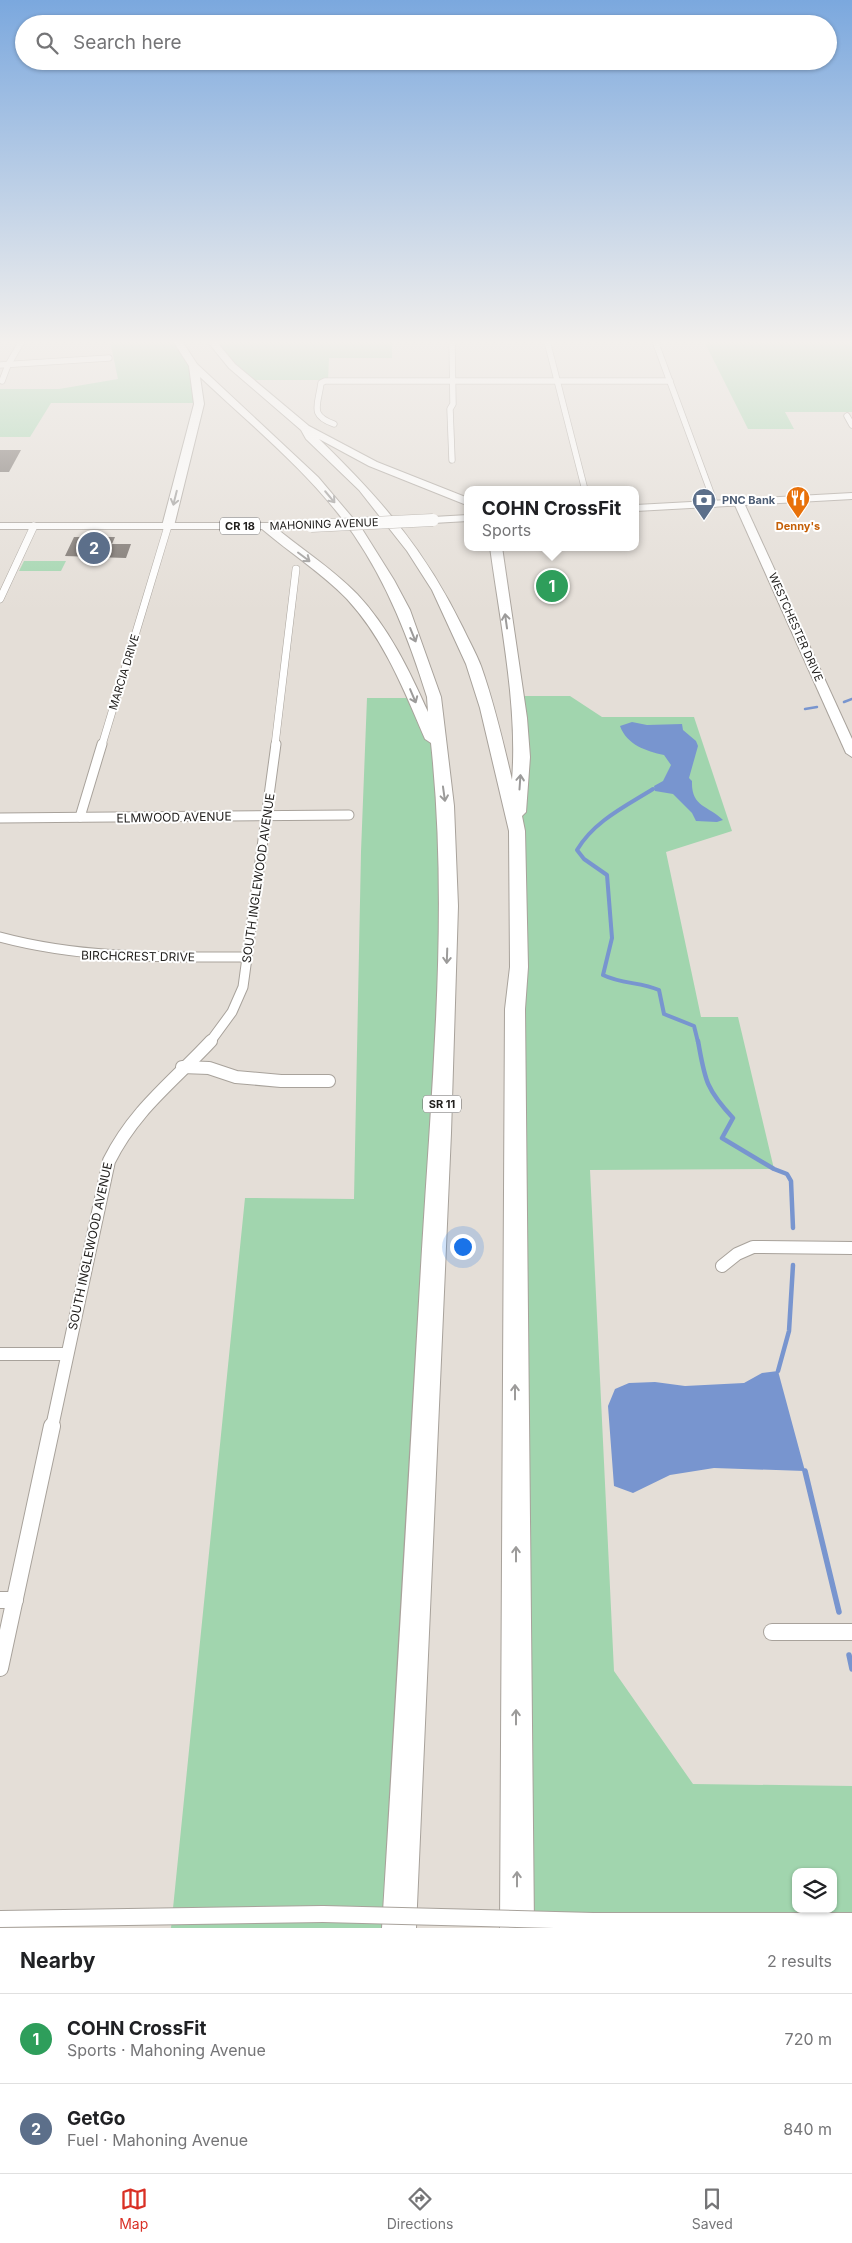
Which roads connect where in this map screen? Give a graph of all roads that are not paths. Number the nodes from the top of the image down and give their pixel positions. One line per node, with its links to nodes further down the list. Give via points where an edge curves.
1 (192, 431): 18 (highway, one-way to 18)
2 (263, 431): 23 (highway, SR 11, one-way to 23, via 314,479 350,521 403,610 434,697)
3 (307, 431): 29 (highway, via 388,516 438,590 473,664)
4 (311, 431): 11 (highway, via 373,464)
5 (451, 431): 8 (street)
6 (569, 431): 9 (street)
7 (688, 431): 13 (street)
8 (452, 460)
9 (584, 486)
10 (852, 496): 12 (main road)
11 (464, 502)
12 (739, 503): 13 (main road); 24 (street, WESTCHESTER DRIVE)
13 (715, 504): 14 (main road)
14 (639, 508)
15 (464, 518): 19 (main road, MAHONING AVENUE / CR 18, bridge)
16 (0, 526): 17 (main road, MAHONING AVENUE / CR 18)
17 (34, 526): 18 (main road, MAHONING AVENUE / CR 18); 22 (street)
18 (168, 526): 19 (main road, MAHONING AVENUE / CR 18); 27 (street, MARCIA DRIVE)
19 (266, 526): 23 (highway, one-way to 23, via 337,583 373,622 397,659)
20 (497, 551): 29 (highway, one-way to 20, via 521,737)
21 (296, 569): 26 (street, SOUTH INGLEWOOD AVENUE)
22 (0, 599)
23 (439, 753): 44 (highway, SR 11, one-way to 44, via 449,853 449,915)
24 (852, 753)
25 (348, 815): 26 (street, ELMWOOD AVENUE)
26 (266, 816): 27 (street, ELMWOOD AVENUE); 31 (street, SOUTH INGLEWOOD AVENUE)
27 (80, 817): 28 (street, ELMWOOD AVENUE)
28 (0, 818)
29 (517, 831): 45 (highway, one-way to 29)
30 (3, 941): 31 (street, BIRCHCREST DRIVE, via 97,956)
31 (247, 956): 32 (street, SOUTH INGLEWOOD AVENUE, via 243,987 234,1009 220,1030)
32 (182, 1067): 33 (street, via 209,1068 236,1077); 37 (street, SOUTH INGLEWOOD AVENUE, via 137,1112 113,1149)
33 (329, 1081)
34 (852, 1248): 35 (street, via 753,1247)
35 (722, 1266)
36 (0, 1354): 37 (street)
37 (67, 1354): 38 (street, SOUTH INGLEWOOD AVENUE)
38 (7, 1600): 41 (street, SOUTH INGLEWOOD AVENUE)
39 (772, 1632): 40 (street)
40 (852, 1632)
41 (0, 1668)
42 (0, 1919): 43 (street, bridge, via 323,1914 593,1921)
43 (852, 1921)
44 (400, 1928)
45 (517, 1928)

